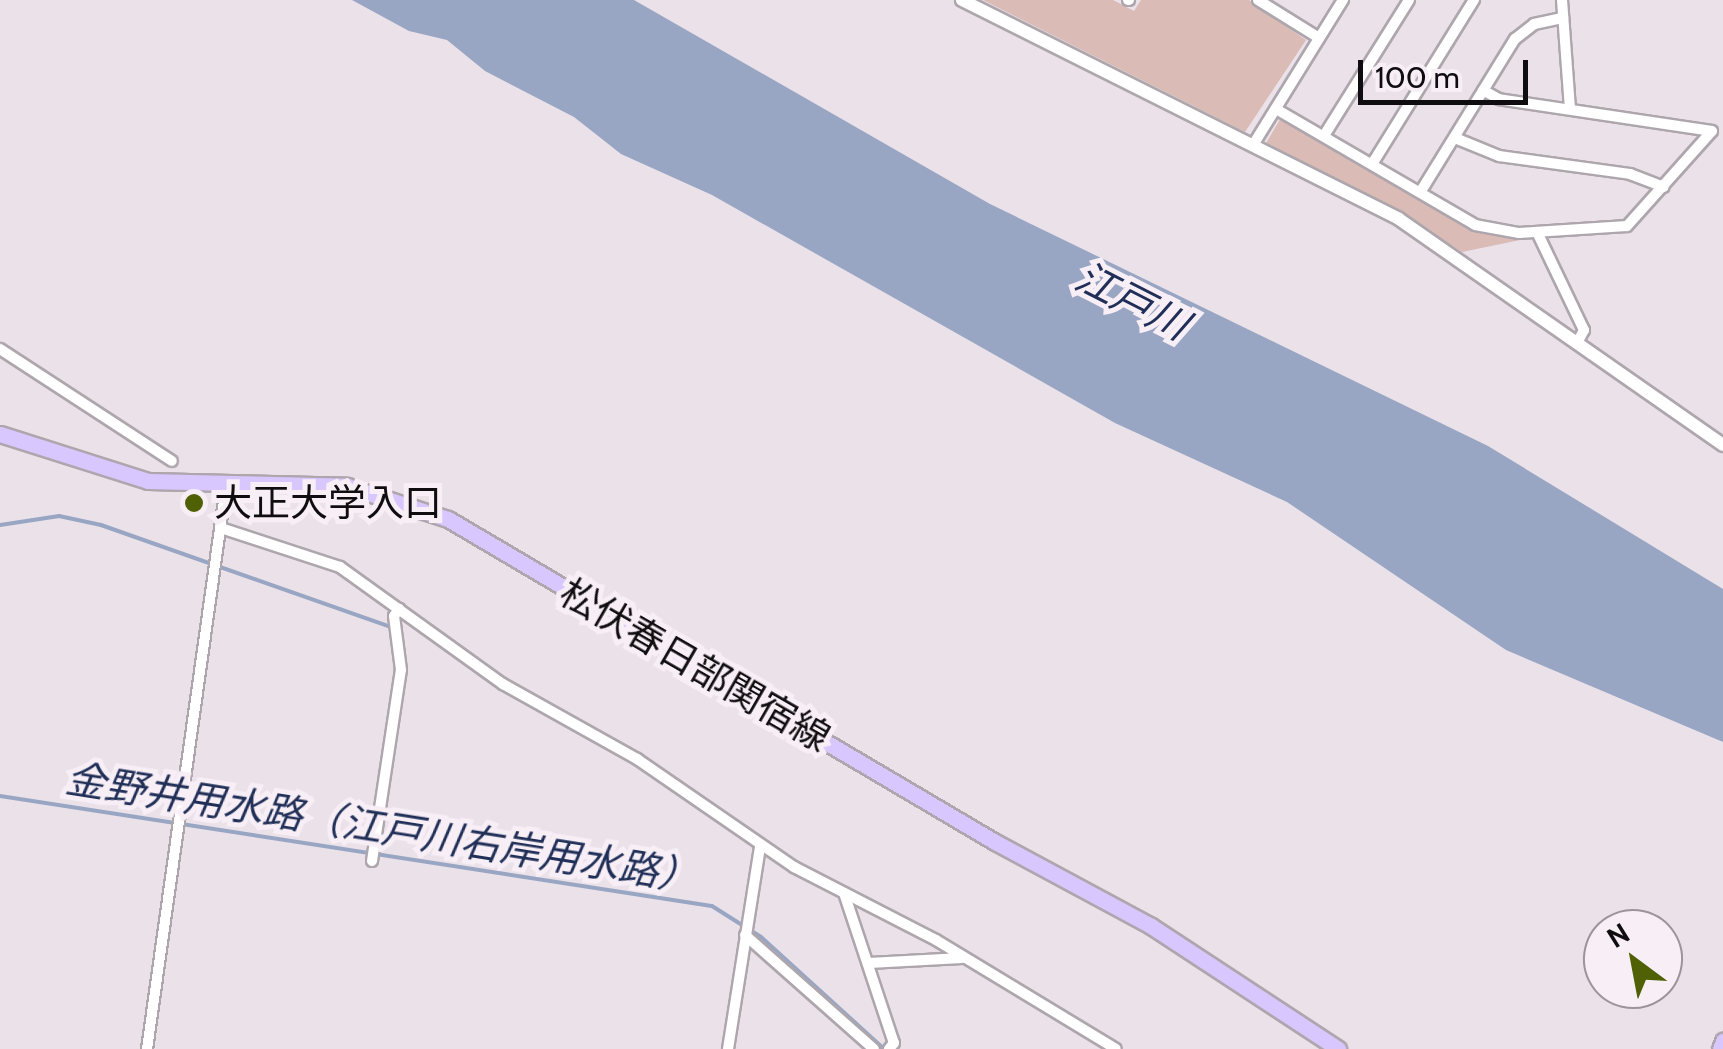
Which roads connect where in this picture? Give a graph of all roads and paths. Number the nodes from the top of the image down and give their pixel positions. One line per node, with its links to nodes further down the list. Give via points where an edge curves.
1 (962, 0): 14 (street)
2 (1343, 0): 8 (street)
3 (1409, 0): 12 (street)
4 (1474, 0): 15 (street)
5 (1562, 0): 7 (street)
6 (1264, 2): 8 (street)
7 (1563, 18): 9 (street, via 1526,29); 11 (street)
8 (1319, 38): 10 (street)
9 (1483, 90): 11 (street); 13 (street)
10 (1276, 108): 12 (street); 14 (street)
11 (1570, 109): 16 (street, via 1712,130)
12 (1325, 134): 15 (street)
13 (1455, 138): 16 (street, via 1498,156 1630,174); 17 (street)
14 (1254, 145): 19 (street, via 1399,218)
15 (1374, 161): 17 (street)
16 (1664, 187): 18 (street, via 1627,226)
17 (1421, 191): 18 (street, via 1474,224)
18 (1537, 232): 19 (street, via 1584,330)
19 (1578, 344): 22 (street)
20 (0, 349): 23 (street)
21 (0, 434): 24 (main road, 松伏春日部関宿線, via 148,480)
22 (1723, 445)
23 (172, 461)
24 (226, 486): 25 (street); 39 (main road, 松伏春日部関宿線, via 347,486 448,518 995,842 1151,926)
25 (221, 528): 26 (street, via 312,554); 35 (street)
26 (399, 609): 27 (street, via 503,684 637,759); 28 (street, via 394,616 400,670)
27 (760, 846): 29 (street); 30 (street)
28 (373, 856)
29 (844, 894): 31 (street); 32 (street)
30 (745, 934): 36 (street); 37 (street)
31 (964, 958): 32 (street); 38 (street)
32 (868, 962): 34 (street)
33 (1723, 1040): 40 (main road)
34 (890, 1048)
35 (147, 1049)
36 (728, 1049)
37 (874, 1049)
38 (1116, 1049)
39 (1338, 1049)
40 (1720, 1049)

